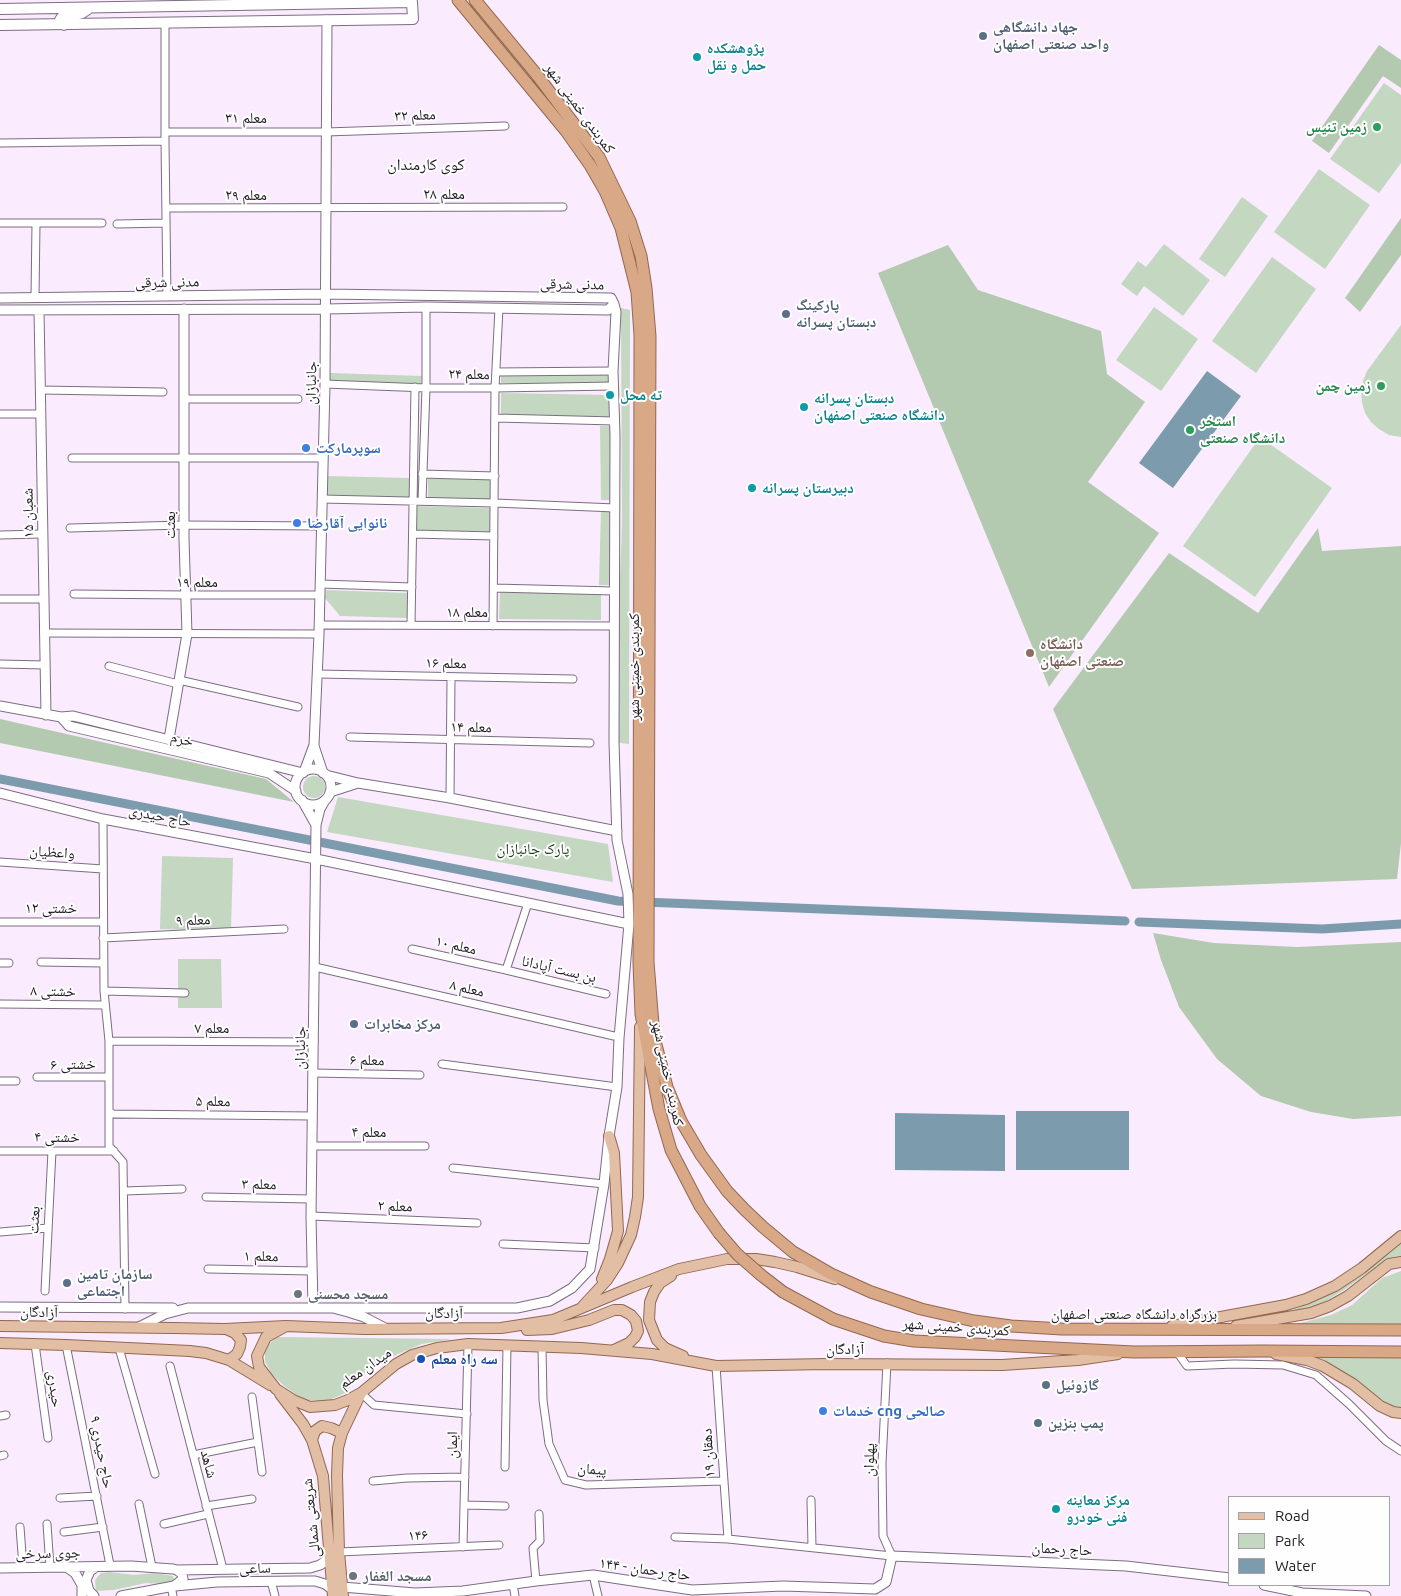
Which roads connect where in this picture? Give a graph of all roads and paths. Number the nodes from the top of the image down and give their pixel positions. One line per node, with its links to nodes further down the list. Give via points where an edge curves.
1 (111, 0): 8 (street)
2 (145, 0): 6 (street)
3 (458, 0): 115 (highway, کمربندی خمینی شهر, via 590,165 621,228 635,283 640,335)
4 (475, 0): 115 (highway, کمربندی خمینی شهر, via 599,157 630,221 641,256 650,336)
5 (412, 1): 6 (main road); 11 (main road, via 413,19)
6 (155, 6): 8 (main road)
7 (91, 7): 8 (main road); 10 (main road); 13 (main road, via 82,13 62,17 60,20)
8 (102, 7)
9 (0, 8): 10 (main road)
10 (50, 8): 14 (main road, via 47,18 27,19)
11 (327, 20): 12 (main road); 18 (street, جانبازان)
12 (165, 23): 13 (main road); 17 (street)
13 (64, 24): 14 (main road)
14 (19, 25): 15 (main road)
15 (0, 26)
16 (505, 126): 18 (street, معلم ۳۲)
17 (165, 132): 18 (street, معلم ۳۱); 19 (street)
18 (326, 132): 23 (street, جانبازان)
19 (165, 142): 20 (street); 22 (street)
20 (0, 143)
21 (563, 207): 23 (street, معلم ۲۸)
22 (166, 208): 23 (street, معلم ۲۹); 26 (street)
23 (326, 208): 29 (street, جانبازان)
24 (0, 223): 27 (street)
25 (102, 223): 27 (street)
26 (166, 223): 28 (street); 30 (street)
27 (36, 224): 31 (street)
28 (117, 224)
29 (325, 294): 30 (street, مدنی شرقی); 33 (street, مدنی شرقی, via 611,298); 37 (street, جانبازان)
30 (168, 296): 31 (street, مدنی شرقی)
31 (35, 297): 32 (street, مدنی شرقی)
32 (0, 298)
33 (614, 304): 35 (street, مدنی شرقی, via 608,310); 40 (street)
34 (426, 307): 35 (street, مدنی شرقی); 37 (street, مدنی شرقی); 45 (street)
35 (500, 308): 41 (street)
36 (184, 309): 37 (street, مدنی شرقی); 39 (street, مدنی شرقی); 49 (street, بعثت)
37 (325, 309): 42 (street, جانبازان)
38 (0, 310): 39 (street, مدنی شرقی)
39 (39, 310): 47 (street, ۱۵ شعبان)
40 (613, 371): 41 (street); 43 (street)
41 (496, 372): 46 (street)
42 (325, 384): 44 (street, معلم ۲۴); 57 (street, جانبازان)
43 (614, 386): 46 (street, معلم ۲۴); 54 (street)
44 (415, 387): 45 (street, معلم ۲۴); 61 (street)
45 (426, 388): 46 (street, معلم ۲۴); 58 (street)
46 (495, 388): 53 (street)
47 (40, 390): 48 (street); 52 (street, ۱۵ شعبان)
48 (163, 392)
49 (184, 399): 50 (street); 55 (street, بعثت)
50 (298, 399)
51 (0, 414): 52 (street)
52 (40, 414): 68 (street, ۱۵ شعبان)
53 (496, 418): 54 (street); 59 (street)
54 (614, 422): 64 (street)
55 (184, 457): 56 (street); 57 (street); 65 (street, بعثت)
56 (72, 458)
57 (323, 458): 60 (street, جانبازان)
58 (422, 474): 59 (street); 62 (street)
59 (495, 476): 63 (street)
60 (322, 499): 61 (street); 66 (street, جانبازان)
61 (413, 501): 62 (street); 69 (street)
62 (422, 501): 63 (street)
63 (495, 503): 64 (street); 71 (street)
64 (614, 508): 75 (street)
65 (184, 525): 66 (street); 67 (street); 77 (street, بعثت)
66 (321, 526): 72 (street, جانبازان)
67 (70, 528)
68 (42, 534): 70 (street); 80 (street, ۱۵ شعبان)
69 (413, 534): 71 (street); 73 (street)
70 (0, 535)
71 (494, 536): 74 (street)
72 (320, 584): 73 (street); 78 (street, جانبازان)
73 (412, 587): 81 (street)
74 (494, 588): 75 (street); 82 (street)
75 (614, 591): 83 (street)
76 (74, 594): 77 (street, معلم ۱۹)
77 (186, 595): 78 (street, معلم ۱۹); 86 (street, بعثت)
78 (320, 595): 84 (street, جانبازان)
79 (0, 599): 80 (street)
80 (44, 599): 85 (street, ۱۵ شعبان)
81 (411, 626): 82 (street, معلم ۱۸); 84 (street, معلم ۱۸)
82 (493, 626): 83 (street, معلم ۱۸)
83 (614, 626): 114 (street)
84 (319, 629): 86 (street, معلم ۱۸); 90 (street, جانبازان)
85 (44, 633): 86 (street, معلم ۱۸); 88 (street, ۱۵ شعبان)
86 (187, 634): 93 (street, بعثت)
87 (0, 664): 88 (street)
88 (45, 665): 96 (street, ۱۵ شعبان)
89 (109, 666): 93 (street)
90 (318, 674): 91 (street, معلم ۱۶); 102 (street, جانبازان)
91 (451, 677): 92 (street, معلم ۱۶); 100 (street)
92 (573, 679)
93 (179, 682): 95 (street); 99 (street, بعثت)
94 (0, 706): 96 (street, خرم)
95 (298, 707)
96 (46, 715): 97 (street, خرم)
97 (61, 717): 99 (street, خرم, via 73,716); 103 (street, خرم, via 69,726)
98 (350, 737): 100 (street, معلم ۱۴)
99 (169, 739): 103 (street, خرم)
100 (451, 740): 101 (street, معلم ۱۴); 110 (street)
101 (590, 743)
102 (314, 745): 104 (street); 105 (street)
103 (270, 769): 104 (street, خرم); 107 (street, خرم)
104 (304, 772): 105 (street, via 315,769); 107 (street, via 297,780)
105 (325, 774): 106 (street); 109 (street, via 330,780)
106 (358, 783): 109 (street); 110 (street)
107 (296, 791): 111 (street)
108 (0, 793): 112 (street, حاج حیدری)
109 (328, 796): 111 (street, via 318,804); 113 (street)
110 (450, 798): 114 (street)
111 (302, 800): 113 (street)
112 (103, 819): 116 (street, حاج حیدری); 118 (street)
113 (316, 825): 116 (street, جانبازان)
114 (617, 831): 120 (street, via 628,894)
115 (643, 849): 120 (highway, کمربندی خمینی شهر)
116 (316, 859): 119 (street, حاج حیدری); 130 (street, جانبازان)
117 (0, 862): 118 (street, واعظیان)
118 (103, 869): 122 (street)
119 (528, 903): 120 (street, حاج حیدری); 131 (street)
120 (636, 917): 137 (highway, کمربندی خمینی شهر); 148 (street, via 619,1038); 175 (highway, کمربندی خمینی شهر, via 648,962 654,1037 667,1087 700,1155 727,1191 793,1252)
121 (0, 922): 122 (street, خشتی ۱۲)
122 (103, 922): 124 (street)
123 (284, 929): 124 (street, معلم ۹)
124 (103, 938): 129 (street)
125 (412, 950): 131 (street, معلم ۱۰)
126 (41, 962): 129 (street)
127 (0, 963): 128 (street)
128 (9, 963)
129 (103, 963): 132 (street)
130 (315, 967): 138 (street, معلم ۸); 140 (street, جانبازان)
131 (506, 970): 134 (street, بن بست آپادانا)
132 (104, 991): 133 (street); 136 (street)
133 (185, 993)
134 (606, 994)
135 (0, 1004): 136 (street, خشتی ۸)
136 (106, 1005): 139 (street)
137 (641, 1014): 176 (main road, via 635,1217 618,1263); 203 (highway, کمربندی خمینی شهر, bridge, via 659,1110 671,1150 700,1206 719,1233 737,1254 783,1292 833,1319 884,1336 914,1341)
138 (614, 1036)
139 (109, 1041): 140 (street, معلم ۷); 144 (street)
140 (314, 1042): 142 (street, جانبازان)
141 (442, 1064): 148 (street)
142 (313, 1073): 143 (street, معلم ۶); 150 (street, جانبازان)
143 (420, 1075)
144 (109, 1077): 145 (street, خشتی ۶); 149 (street)
145 (37, 1078)
146 (0, 1081): 147 (street)
147 (16, 1081)
148 (617, 1086): 151 (street)
149 (111, 1113): 150 (street, معلم ۵); 154 (street, via 109,1146)
150 (312, 1116): 152 (street, جانبازان)
151 (609, 1136): 158 (street); 176 (main road, via 614,1153 618,1231 610,1260)
152 (312, 1146): 153 (street, معلم ۴); 162 (street, جانبازان)
153 (425, 1146)
154 (114, 1150): 156 (street, خشتی ۴); 160 (street, via 123,1162)
155 (0, 1151): 156 (street, خشتی ۴)
156 (52, 1151): 165 (street, بعثت)
157 (453, 1168): 158 (street)
158 (604, 1184): 169 (street)
159 (182, 1189): 160 (street)
160 (124, 1191): 181 (street)
161 (206, 1196): 162 (street, معلم ۳)
162 (311, 1199): 163 (street, جانبازان)
163 (311, 1216): 164 (street, معلم ۲); 173 (street, جانبازان)
164 (478, 1223)
165 (48, 1228): 166 (street); 174 (street, بعثت)
166 (0, 1232)
167 (1401, 1236): 191 (main road, via 1335,1286 1306,1299)
168 (503, 1244): 169 (street)
169 (594, 1248): 180 (street, via 590,1269 572,1288 550,1301 517,1308)
170 (1401, 1262): 190 (main road, via 1389,1264 1348,1296 1311,1314)
171 (208, 1269): 173 (street, معلم ۱)
172 (679, 1269): 175 (main road, آزادگان, via 727,1259 756,1259 797,1267); 182 (main road, آزادگان); 207 (main road, via 660,1283 654,1292 649,1320 657,1340 665,1348)
173 (312, 1271): 179 (street, جانبازان)
174 (45, 1291)
175 (871, 1292): 191 (highway, بزرگراه دانشگاه صنعتی اصفهان, via 921,1309 1011,1326)
176 (592, 1296): 182 (main road)
177 (0, 1307): 181 (street)
178 (188, 1308): 179 (street); 181 (street); 186 (street, via 165,1314)
179 (313, 1308): 180 (street)
180 (333, 1308): 188 (street, via 364,1317)
181 (125, 1309)
182 (579, 1310): 189 (main road, آزادگان, via 553,1320)
183 (2, 1325): 185 (main road, آزادگان)
184 (286, 1326): 187 (main road, آزادگان); 188 (main road, آزادگان); 211 (main road, میدان معلم, via 266,1336 257,1356 259,1367)
185 (104, 1327): 186 (main road, آزادگان); 196 (main road, via 48,1333 45,1336 46,1340)
186 (139, 1327): 187 (main road, آزادگان)
187 (225, 1328): 206 (main road, via 241,1340 237,1354)
188 (386, 1328): 189 (main road, آزادگان)
189 (501, 1328): 201 (main road, via 552,1329 622,1310 636,1321 638,1330 629,1343)
190 (1218, 1329): 191 (highway, بزرگراه دانشگاه صنعتی اصفهان); 192 (highway, بزرگراه دانشگاه صنعتی اصفهان)
191 (1154, 1330)
192 (1401, 1330)
193 (0, 1344): 194 (main road)
194 (35, 1344): 196 (main road); 217 (street, حیدری)
195 (468, 1344): 197 (main road, آزادگان); 200 (main road, آزادگان); 215 (street, ایمان)
196 (62, 1345): 199 (main road); 228 (street, حاج حیدری ۹)
197 (507, 1345): 198 (main road, آزادگان); 222 (street)
198 (542, 1347): 201 (main road, آزادگان); 227 (street, پیمان, via 543,1400 550,1444 565,1480 586,1486)
199 (120, 1348): 206 (main road, via 190,1351); 224 (street)
200 (438, 1348): 212 (main road, میدان معلم, via 412,1355 396,1364)
201 (611, 1351): 207 (main road, آزادگان)
202 (1263, 1351): 204 (highway); 205 (highway); 214 (main road, via 1323,1366 1380,1406)
203 (1134, 1352): 204 (highway); 208 (main road, آزادگان, via 1002,1365)
204 (1177, 1352): 220 (street, via 1187,1366 1283,1365 1316,1375 1386,1441)
205 (1401, 1352)
206 (229, 1360): 211 (main road)
207 (695, 1362): 210 (main road, آزادگان)
208 (887, 1364): 210 (main road, آزادگان); 249 (street, پهلوان, via 882,1464 883,1536)
209 (170, 1366): 221 (street, شاهد)
210 (716, 1366): 227 (street, دهقان ۱۹)
211 (276, 1389): 212 (main road, میدان معلم, via 310,1407 335,1406); 218 (main road, شریعتی شمالی)
212 (361, 1393): 215 (street, via 374,1405); 216 (main road, شریعتی شمالی)
213 (252, 1397): 219 (street)
214 (1401, 1413)
215 (467, 1414): 225 (street, ایمان)
216 (342, 1433): 218 (main road, via 322,1426 315,1431); 248 (main road, شریعتی شمالی, via 337,1475)
217 (48, 1438)
218 (312, 1440): 250 (main road, شریعتی شمالی, via 323,1476)
219 (258, 1442): 221 (street); 223 (street)
220 (1401, 1451)
221 (193, 1455): 234 (street, شاهد)
222 (506, 1467)
223 (262, 1472)
224 (155, 1474)
225 (465, 1477): 226 (street); 233 (street, ایمان)
226 (373, 1481)
227 (724, 1481): 244 (street, دهقان ۱۹)
228 (96, 1496): 229 (street); 241 (street, حاج حیدری ۹)
229 (60, 1498)
230 (252, 1499): 234 (street)
231 (811, 1500): 247 (street)
232 (139, 1504): 256 (street)
233 (464, 1505): 235 (street); 246 (street, ایمان)
234 (206, 1506): 236 (street, شاهد)
235 (505, 1506)
236 (208, 1514): 239 (street); 261 (street, شاهد)
237 (539, 1514): 266 (street, via 540,1542 534,1548)
238 (47, 1524): 254 (street)
239 (164, 1524)
240 (20, 1526): 253 (street)
241 (102, 1527): 242 (street); 251 (street, حاج حیدری ۹)
242 (64, 1532)
243 (675, 1537): 244 (street)
244 (728, 1539): 247 (street)
245 (498, 1545): 246 (street, ۱۴۶)
246 (464, 1547): 248 (street, ۱۴۶)
247 (812, 1547): 249 (street)
248 (339, 1552): 271 (main road, شریعتی شمالی)
249 (892, 1556): 262 (street, حاج رحمان - ۱۴۴, via 886,1582 875,1589 783,1586 692,1590); 263 (street, حاج رحمان, via 1126,1566)
250 (330, 1558): 258 (street, ساعی, via 310,1568); 271 (main road, شریعتی شمالی)
251 (110, 1565): 255 (street, جوی سرخی); 256 (street, جوی سرخی)
252 (65, 1566): 254 (street, جوی سرخی); 255 (street, جوی سرخی); 274 (street, via 75,1573 82,1585)
253 (23, 1567): 254 (street, جوی سرخی); 257 (street, جوی سرخی)
254 (50, 1567)
255 (96, 1567): 275 (street, via 86,1580)
256 (152, 1567): 259 (street, ساعی)
257 (0, 1568)
258 (296, 1568): 261 (street, ساعی); 264 (street)
259 (177, 1570): 260 (street, ساعی); 269 (street, via 181,1572 182,1579)
260 (197, 1570): 261 (street, ساعی); 267 (street, via 195,1578)
261 (223, 1570)
262 (593, 1576): 266 (street, حاج رحمان - ۱۴۴); 280 (street)
263 (1228, 1578)
264 (297, 1580): 265 (street, ساعی); 271 (street, ساعی, via 316,1581)
265 (272, 1581): 267 (street, ساعی); 278 (street)
266 (536, 1581): 268 (street, حاج رحمان - ۱۴۴)
267 (198, 1584): 269 (street, ساعی)
268 (512, 1584): 272 (street, حاج رحمان - ۱۴۴); 279 (street)
269 (173, 1586): 276 (street, ساعی); 277 (street)
270 (1269, 1586): 281 (street, via 1302,1592)
271 (338, 1592): 273 (street, حاج رحمان - ۱۴۴)
272 (463, 1593): 273 (street, حاج رحمان - ۱۴۴)
273 (415, 1594)
274 (82, 1596)
275 (94, 1596)
276 (121, 1596)
277 (173, 1596)
278 (275, 1596)
279 (515, 1596)
280 (598, 1596)
281 (1366, 1596)

